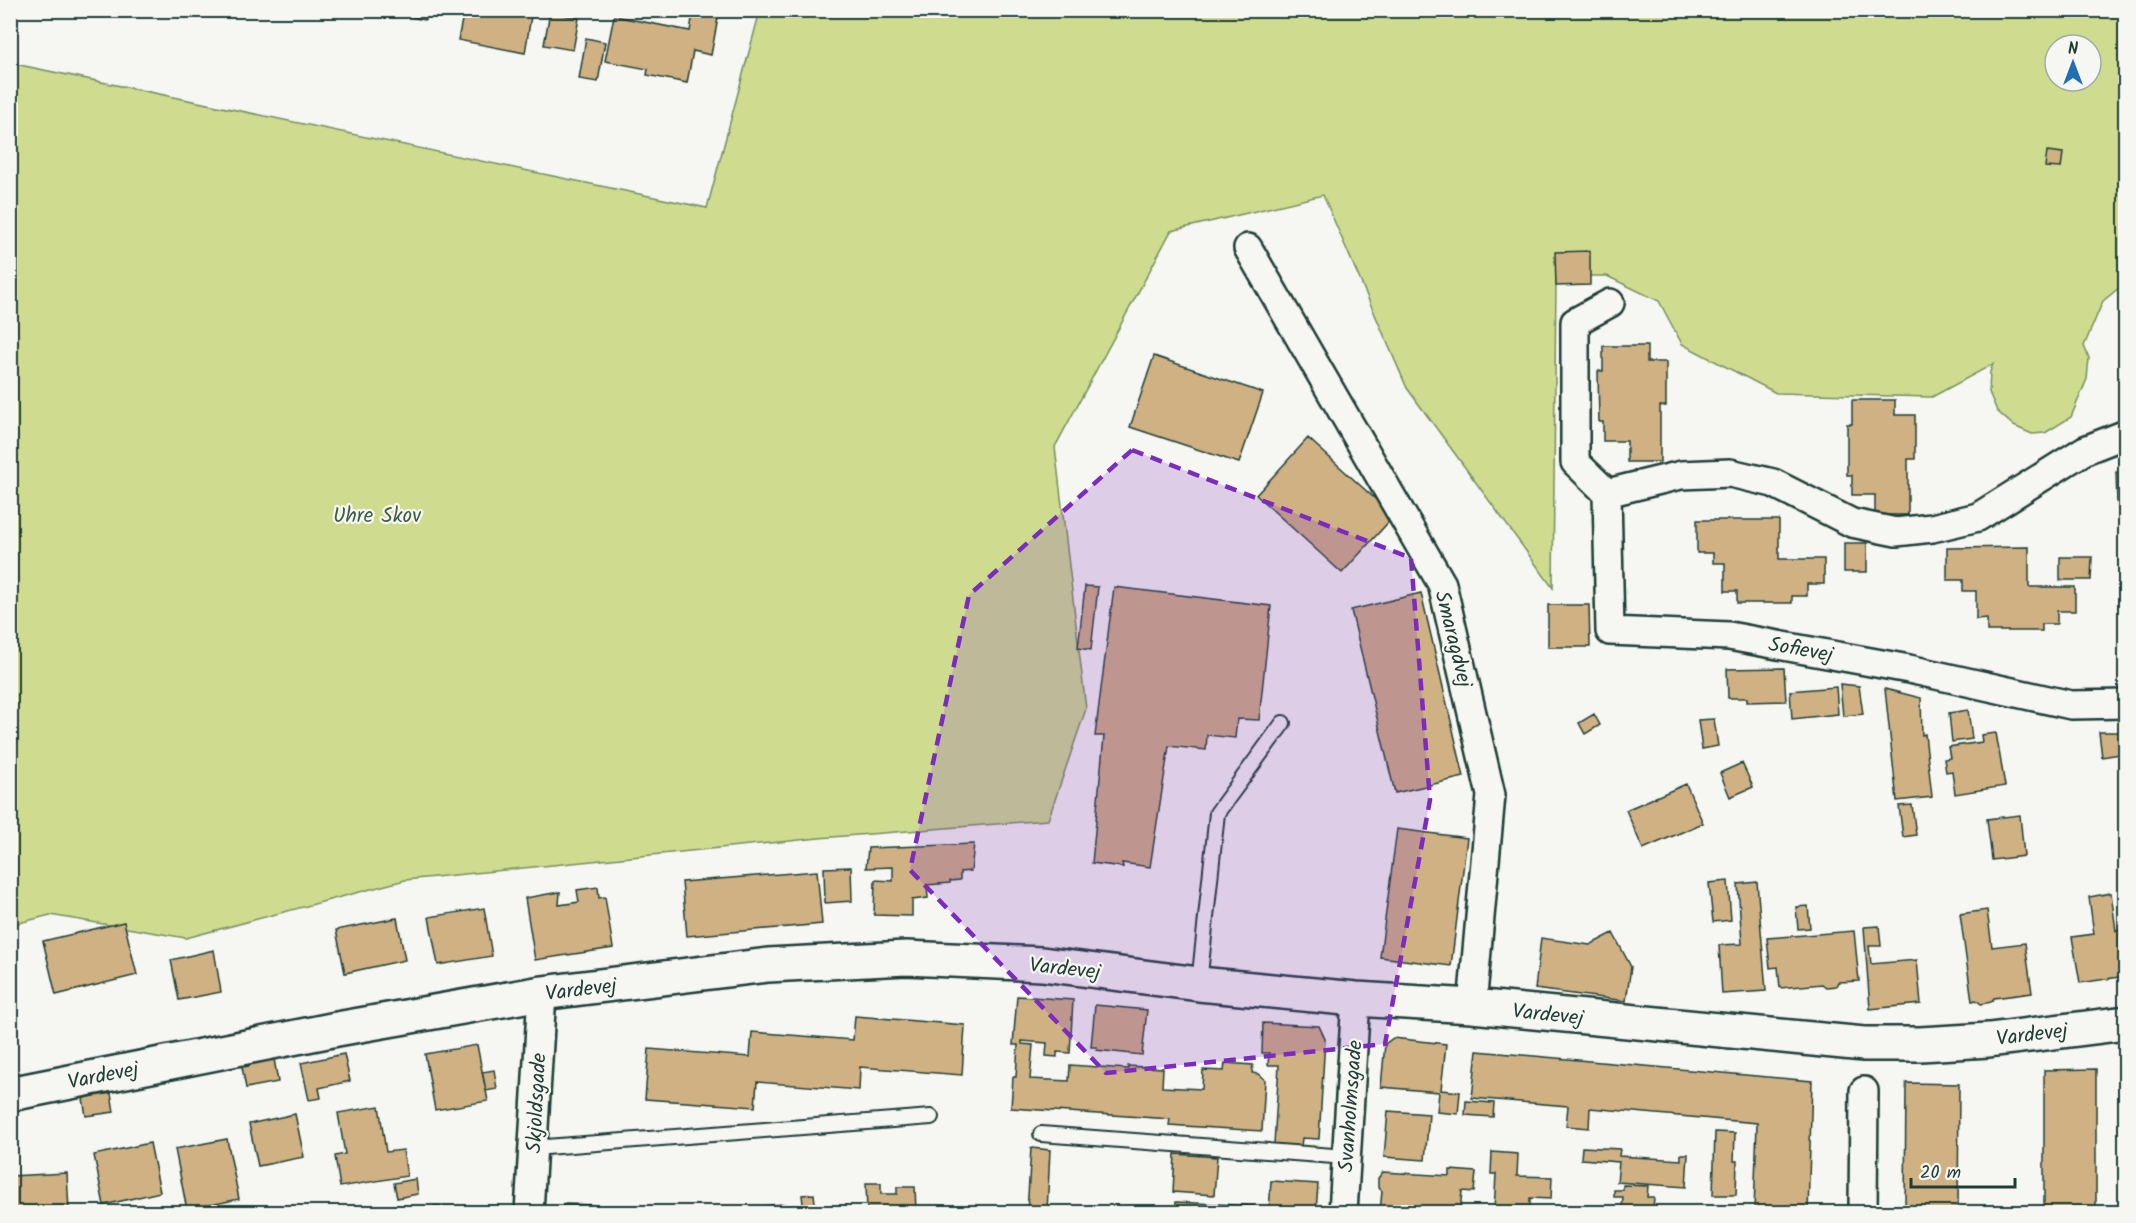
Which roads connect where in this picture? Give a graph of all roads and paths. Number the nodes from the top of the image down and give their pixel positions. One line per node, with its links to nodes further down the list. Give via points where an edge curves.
1 (1248, 248): 10 (street, Smaragdvej, via 1442,584 1491,795)
2 (1610, 303): 4 (street, via 1575,322 1575,462)
3 (2126, 434): 4 (street, via 2085,450 1978,517 1914,530 1896,532 1852,523 1773,483 1730,473 1681,475)
4 (1607, 493): 5 (street, Sofievej, via 1610,631 1729,636 1909,669 2071,705)
5 (2126, 704)
6 (1283, 723): 7 (lane, via 1217,813)
7 (1199, 984): 8 (street, Vardevej, via 1042,964 906,958 768,965); 9 (street, Vardevej)
8 (542, 993): 13 (street, Vardevej); 16 (street, Skjoldsgade)
9 (1356, 999): 10 (street, Vardevej); 17 (street, Svanholmsgade)
10 (1472, 1006): 11 (street, Vardevej, via 1864,1044 1989,1040)
11 (2126, 1023)
12 (1864, 1091): 20 (street)
13 (10, 1094)
14 (931, 1117): 16 (lane)
15 (1041, 1134): 17 (lane)
16 (533, 1148): 18 (street, Skjoldsgade)
17 (1347, 1157): 19 (street, Svanholmsgade)
18 (529, 1212)
19 (1343, 1212)
20 (1863, 1212)

